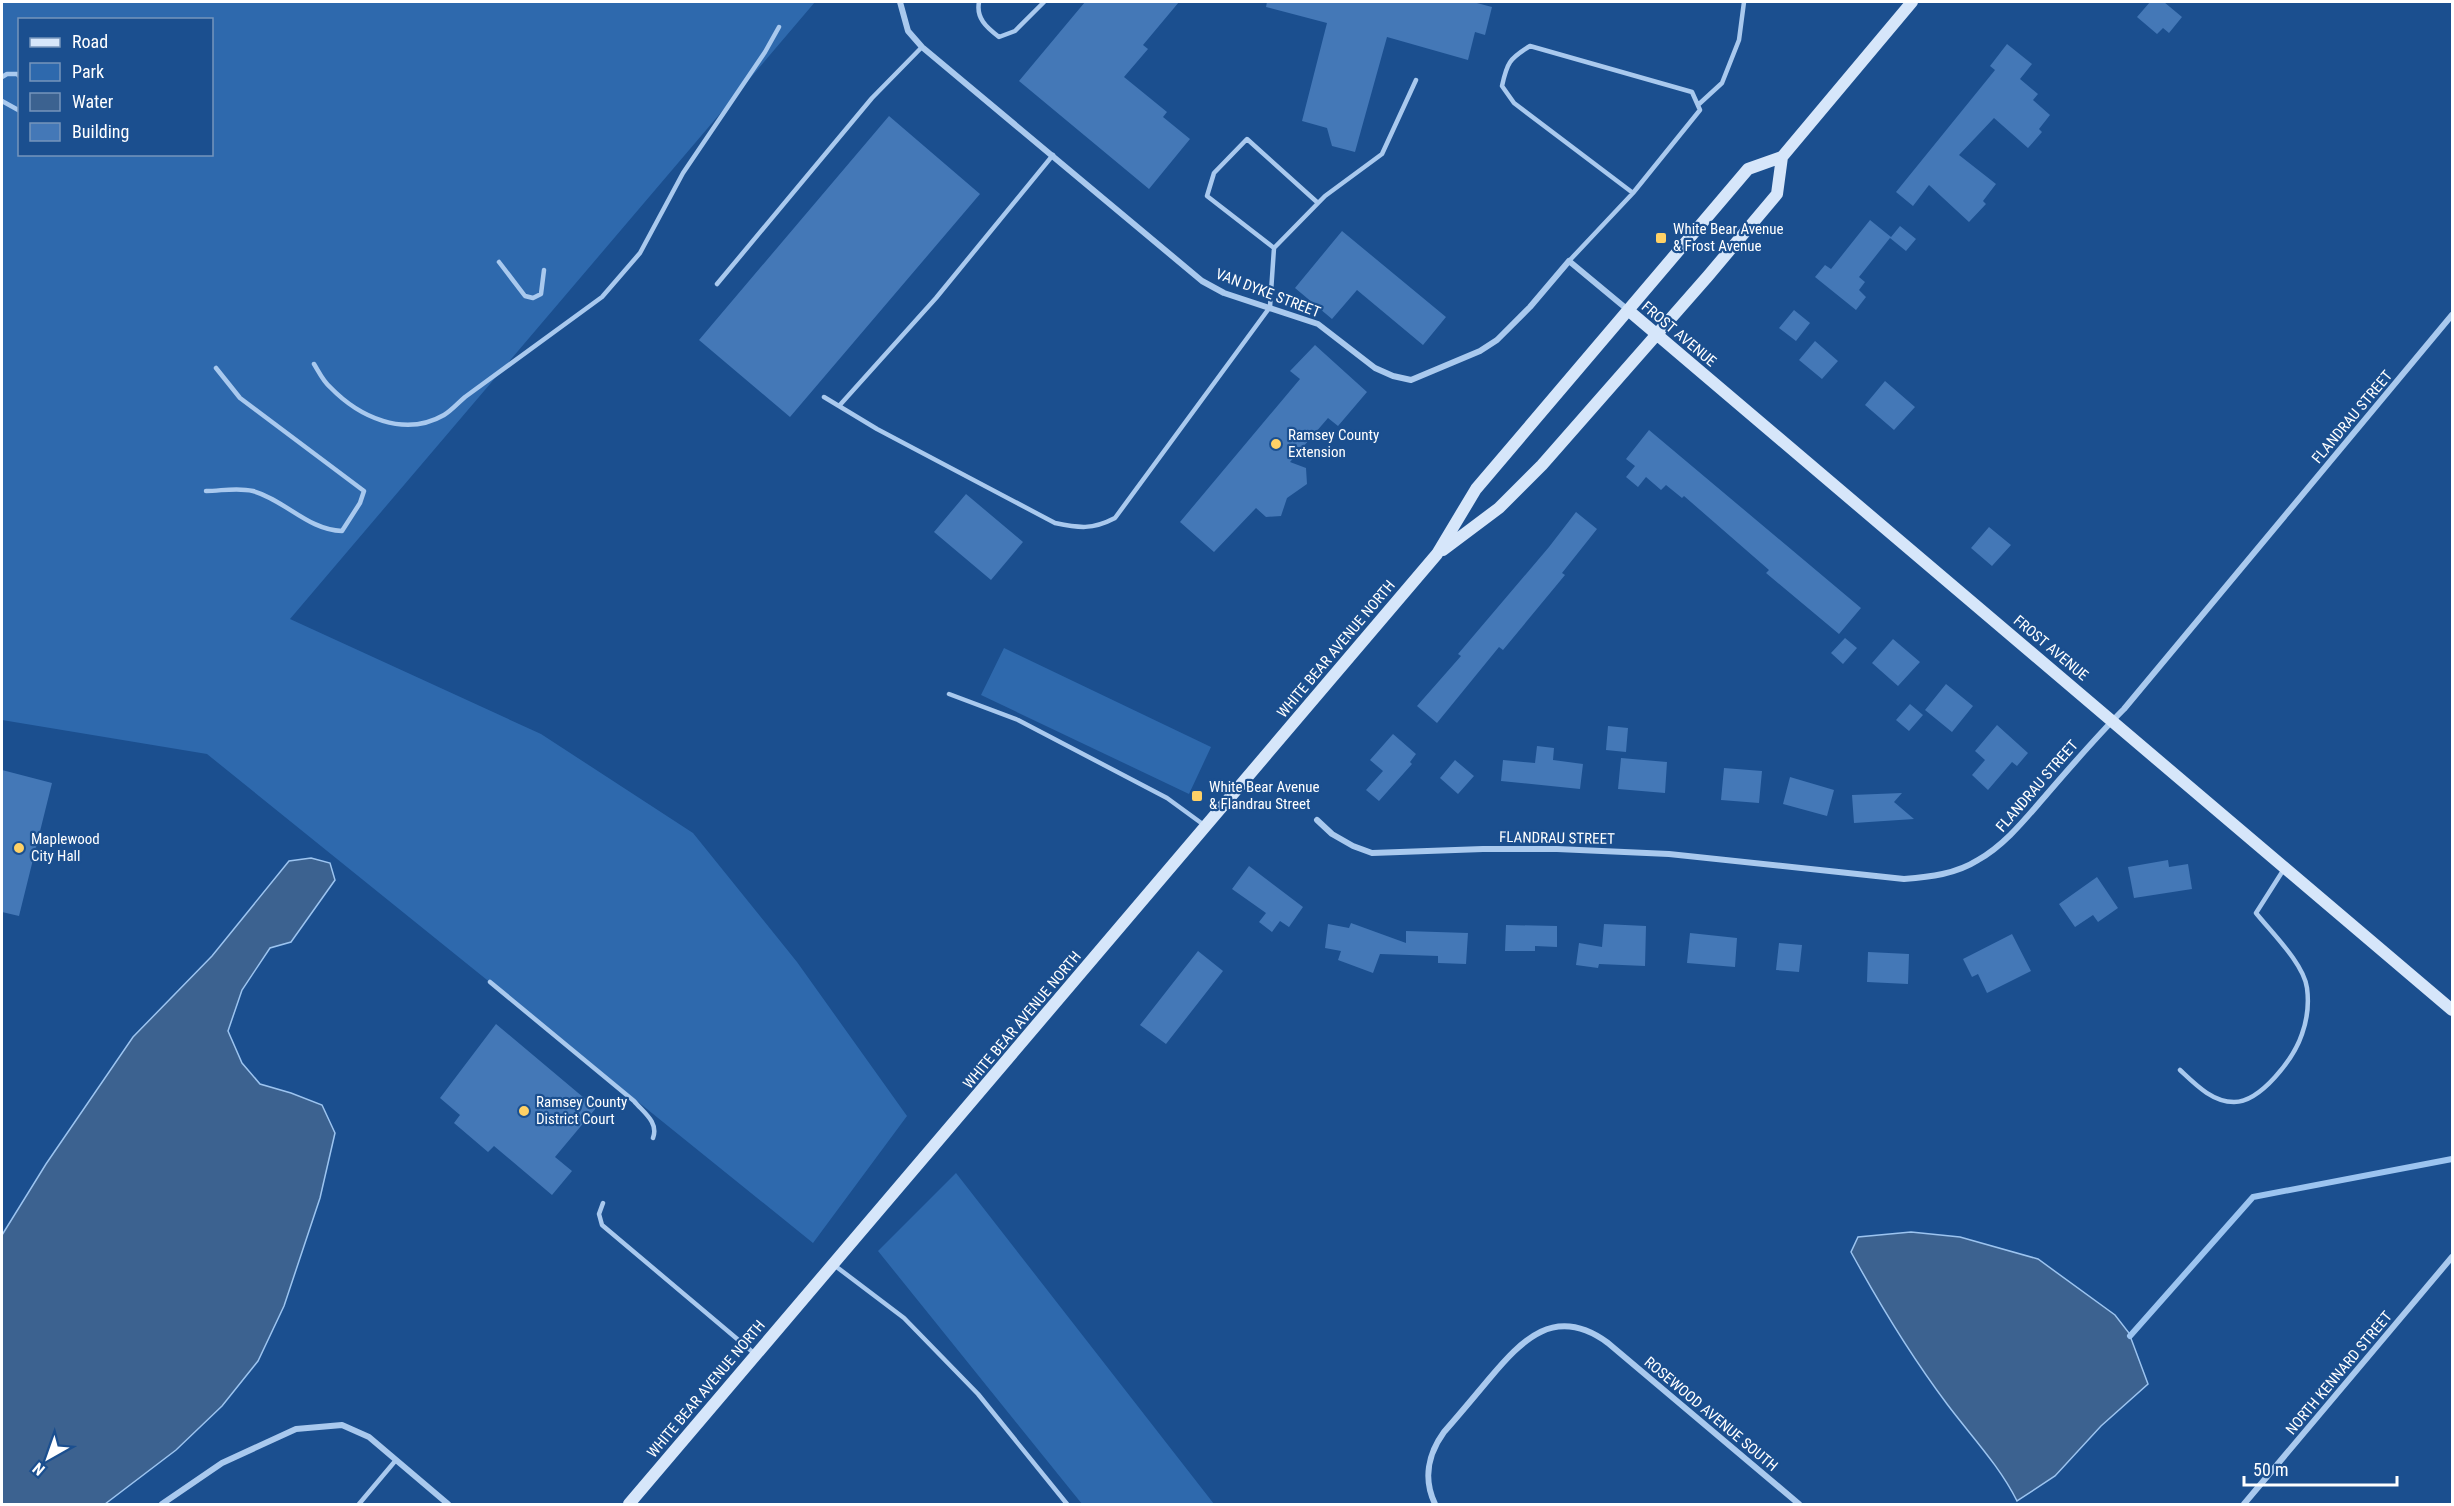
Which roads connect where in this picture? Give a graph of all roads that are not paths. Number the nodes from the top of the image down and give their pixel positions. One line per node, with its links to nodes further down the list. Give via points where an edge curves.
1 (900, 2): 7 (street, VAN DYKE STREET, via 908,31)
2 (979, 2): 3 (lane, via 977,11 985,26 999,37 1015,31)
3 (1044, 2)
4 (1744, 2): 12 (lane, via 1739,40 1722,83)
5 (1912, 2): 15 (main road)
6 (779, 27): 27 (lane, via 683,173 640,254 602,297 444,415 422,424 398,425 376,419 329,387)
7 (922, 47): 14 (street, VAN DYKE STREET); 22 (lane, via 872,98)
8 (18, 75): 9 (lane)
9 (2, 77)
10 (1416, 80): 17 (lane, via 1382,154)
11 (2, 101): 13 (lane)
12 (1698, 105): 16 (lane, via 1700,110); 16 (lane, via 1692,92 1530,46 1506,66 1502,86 1514,103)
13 (18, 110)
14 (1053, 155): 23 (street, VAN DYKE STREET, via 1202,281 1216,290); 30 (lane, via 936,298)
15 (1782, 157): 24 (main road, WHITE BEAR AVENUE NORTH, via 1748,169); 26 (main road, WHITE BEAR AVENUE NORTH, via 1777,194)
16 (1633, 193): 19 (lane)
17 (1318, 203): 18 (lane); 18 (lane, via 1247,139 1214,173 1207,196)
18 (1274, 248): 23 (lane)
19 (1569, 261): 23 (street, VAN DYKE STREET, via 1497,340 1411,380 1375,368 1318,324); 24 (street)
20 (499, 262): 21 (lane, via 525,296 533,298 541,294)
21 (544, 270)
22 (717, 284)
23 (1270, 307): 30 (lane, via 1126,504 1115,518 1100,525 1084,528 1054,523)
24 (1628, 310): 26 (main road, FROST AVENUE); 32 (main road, WHITE BEAR AVENUE NORTH, via 1476,489)
25 (2452, 315): 34 (street, FLANDRAU STREET)
26 (1657, 335): 32 (main road, WHITE BEAR AVENUE NORTH, via 1562,444 1499,508); 34 (main road, FROST AVENUE)
27 (314, 364)
28 (216, 368): 31 (lane, via 240,398 364,491 342,531 327,531 253,491)
29 (824, 397): 30 (lane)
30 (839, 406)
31 (206, 491)
32 (1437, 554): 36 (main road, WHITE BEAR AVENUE NORTH)
33 (949, 694): 36 (lane, via 1018,720 1167,798)
34 (2113, 720): 35 (street, FLANDRAU STREET, via 1998,848 1953,872 1928,877 1904,879 1669,854 1557,849 1372,853 1332,834); 37 (main road, FROST AVENUE)
35 (1317, 820)
36 (1206, 826): 44 (main road, WHITE BEAR AVENUE NORTH)
37 (2285, 867): 39 (main road, FROST AVENUE); 40 (lane, via 2256,913 2300,967 2307,987 2302,1035 2287,1062 2250,1098 2234,1102 2215,1099)
38 (490, 982): 41 (lane, via 634,1101 652,1121)
39 (2452, 1010)
40 (2180, 1070)
41 (653, 1138)
42 (603, 1203): 45 (lane, via 599,1215 602,1225)
43 (2452, 1257): 54 (street, NORTH KENNARD STREET)
44 (834, 1266): 45 (main road, WHITE BEAR AVENUE NORTH); 51 (lane, via 904,1318 978,1394)
45 (755, 1354): 50 (main road, WHITE BEAR AVENUE NORTH)
46 (396, 1460): 47 (street, via 369,1437 342,1425 296,1429 222,1463); 48 (lane); 49 (street)
47 (162, 1504)
48 (359, 1504)
49 (448, 1504)
50 (629, 1504)
51 (1066, 1504)
52 (1435, 1504): 53 (street, ROSEWOOD AVENUE SOUTH, via 1428,1479 1436,1443 1527,1338 1564,1327 1583,1329 1608,1343)
53 (1799, 1504)
54 (2244, 1504)

